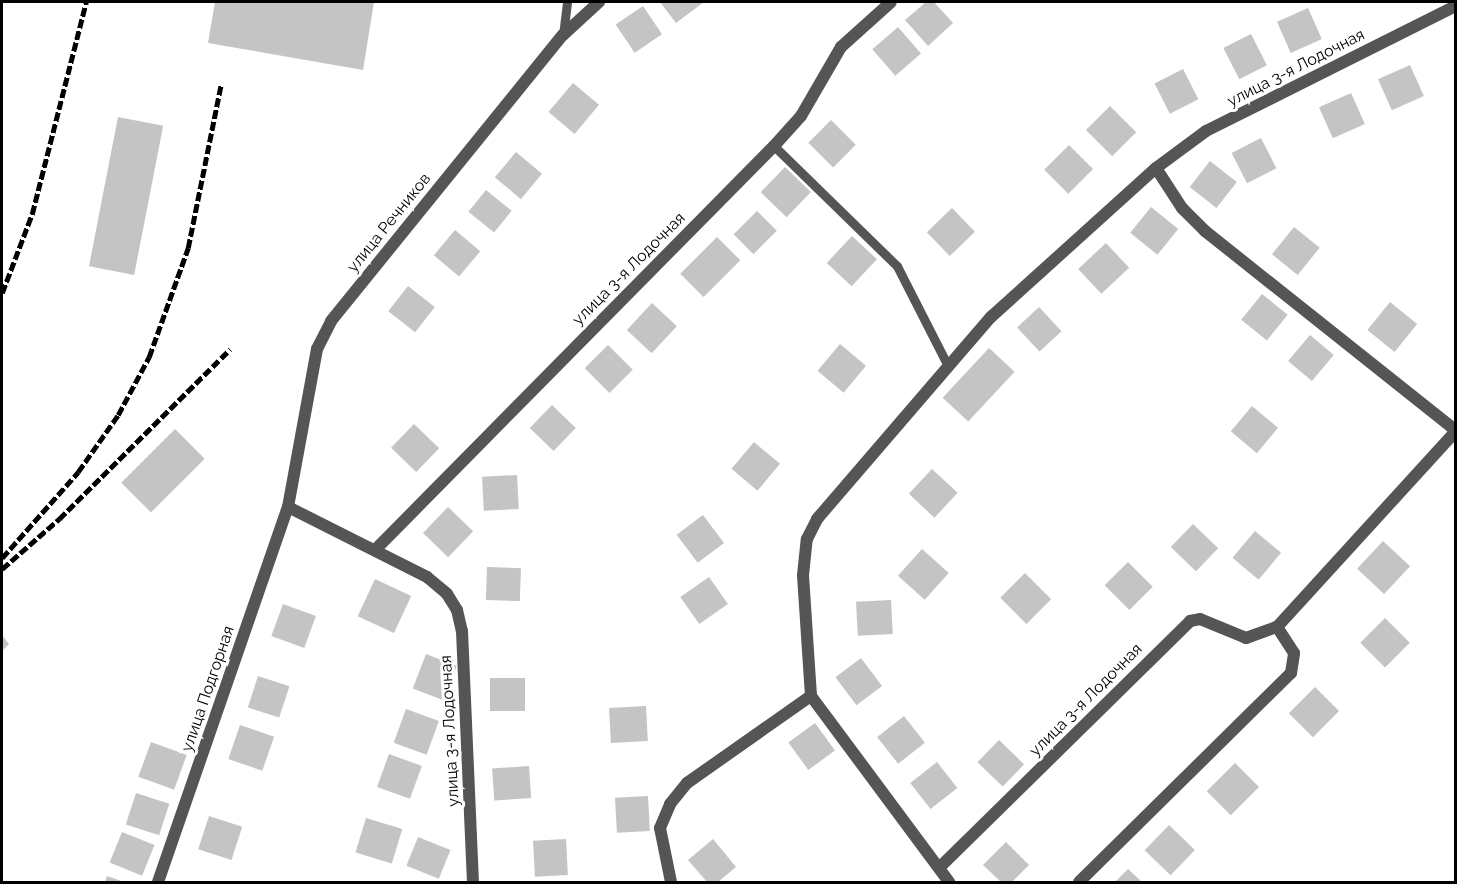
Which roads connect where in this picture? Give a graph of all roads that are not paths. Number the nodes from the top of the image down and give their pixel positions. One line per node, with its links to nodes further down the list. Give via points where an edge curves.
1 (567, 2): 5 (lane)
2 (599, 2): 5 (street, улица Речников)
3 (891, 2): 6 (street, улица 3-я Лодочная, via 841,48 801,116)
4 (1455, 6): 7 (street, улица 3-я Лодочная, via 1206,131)
5 (563, 35): 10 (street, улица Речников, via 331,321 317,349)
6 (774, 146): 8 (lane, via 897,266); 11 (street, улица 3-я Лодочная)
7 (1156, 168): 8 (street, улица 3-я Лодочная, via 991,316); 9 (street, улица 3-я Лодочная, via 1182,208 1206,231)
8 (948, 366): 13 (street, улица 3-я Лодочная, via 817,519 807,539 803,575)
9 (1455, 431): 12 (street, улица 3-я Лодочная)
10 (288, 507): 11 (street, улица 3-я Лодочная); 15 (street, улица Подгорная)
11 (375, 549): 16 (street, улица 3-я Лодочная, via 427,577 447,594 457,610 462,631)
12 (1277, 627): 14 (street, улица 3-я Лодочная, via 1246,638 1200,619 1190,621); 19 (street, via 1294,652 1291,673)
13 (811, 696): 14 (street); 17 (street, via 687,783 670,804 660,828)
14 (940, 867): 18 (street)
15 (158, 882)
16 (474, 882)
17 (671, 882)
18 (950, 882)
19 (1078, 882)

